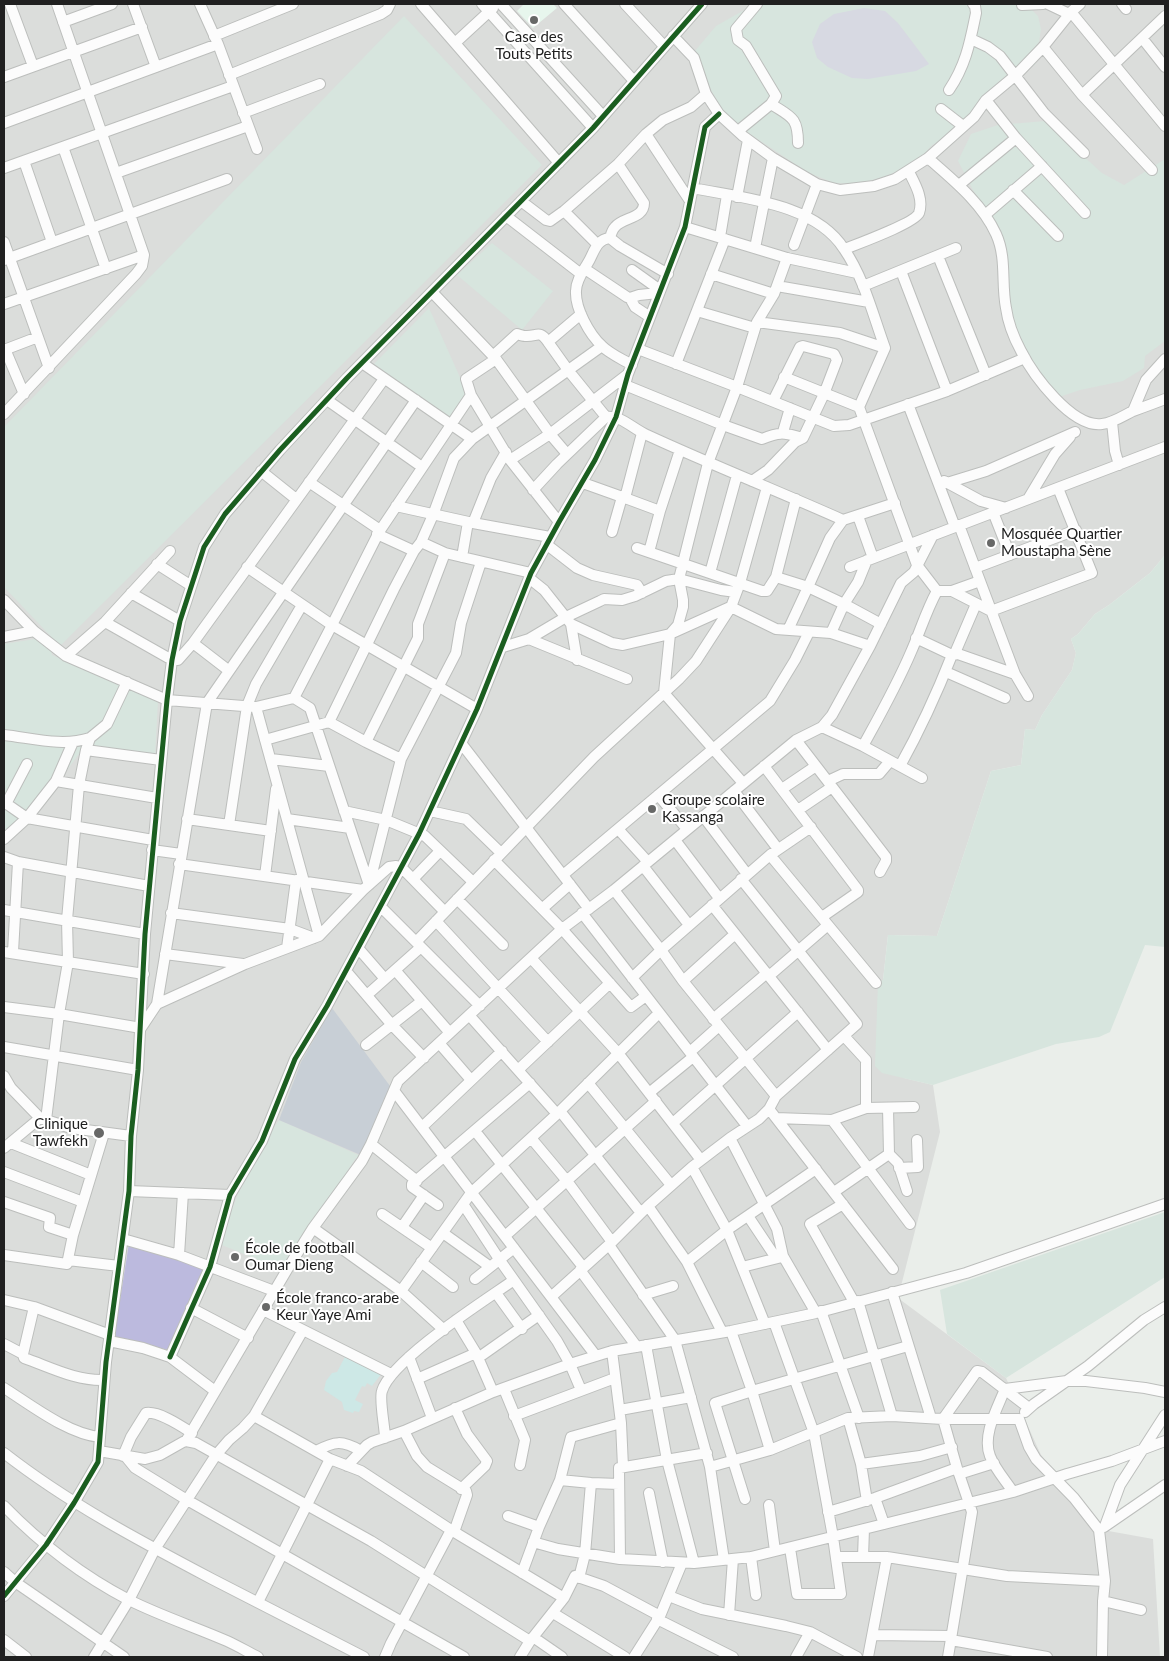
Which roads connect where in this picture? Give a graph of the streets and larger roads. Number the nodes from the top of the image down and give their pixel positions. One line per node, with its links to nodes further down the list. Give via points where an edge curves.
1 (10, 4): 31 (street)
2 (56, 4): 20 (street)
3 (112, 4): 20 (street)
4 (133, 4): 21 (street)
5 (200, 4): 25 (street)
6 (293, 4): 25 (street)
7 (390, 4): 34 (street, via 381,14)
8 (421, 4): 26 (street)
9 (564, 4): 37 (street)
10 (702, 4): 22 (street)
11 (757, 4): 45 (street, via 736,32 738,40 746,46 774,91 776,96)
12 (973, 4): 24 (street, via 976,13)
13 (1043, 4): 15 (street)
14 (1048, 4): 18 (street)
15 (1022, 5)
16 (492, 6): 26 (street); 49 (street); 54 (street)
17 (631, 6): 27 (street)
18 (1073, 8): 28 (street); 30 (street)
19 (1165, 16): 23 (street)
20 (63, 22): 29 (street)
21 (142, 27): 29 (street); 32 (street)
22 (673, 36): 27 (street); 42 (street, via 694,58)
23 (1142, 38): 30 (street); 33 (street)
24 (971, 39): 36 (street, via 1000,56); 40 (street, via 957,79)
25 (216, 40): 32 (street); 34 (street)
26 (455, 43): 67 (street)
27 (664, 46): 37 (street)
28 (1043, 47): 36 (street); 43 (street)
29 (73, 52): 31 (street); 41 (street)
30 (1115, 64): 43 (street); 53 (street)
31 (33, 66): 35 (street)
32 (156, 67): 41 (street)
33 (1165, 68)
34 (229, 75): 39 (street)
35 (4, 76)
36 (1016, 76): 44 (street); 63 (street, via 1044,113)
37 (634, 81): 49 (street)
38 (320, 84): 47 (street)
39 (233, 86): 47 (street); 56 (street)
40 (949, 90)
41 (87, 92): 50 (street); 56 (street)
42 (706, 94): 48 (street); 57 (street)
43 (1082, 95): 71 (street)
44 (986, 100): 52 (street); 58 (street)
45 (771, 104): 55 (street); 60 (street, via 793,118 798,128)
46 (941, 109): 52 (street)
47 (244, 113): 51 (street)
48 (719, 114): 55 (street); 77 (street, via 705,127)
49 (603, 116): 54 (street)
50 (4, 124)
51 (248, 126): 62 (street); 73 (street)
52 (963, 126): 65 (street)
53 (1165, 126)
54 (593, 128): 67 (street)
55 (738, 131): 59 (street)
56 (102, 133): 61 (street); 73 (street)
57 (646, 134): 68 (street); 81 (street)
58 (1016, 138): 69 (street); 76 (street)
59 (748, 140): 64 (street); 79 (street)
60 (798, 143)
61 (63, 147): 66 (street); 90 (street)
62 (257, 149)
63 (1084, 152)
64 (773, 158): 75 (street); 82 (street)
65 (928, 158): 72 (street); 76 (street)
66 (24, 161): 70 (street); 95 (street)
67 (559, 163): 80 (street)
68 (618, 164): 83 (street); 92 (street, via 644,203 644,208 616,225)
69 (1042, 166): 78 (street); 84 (street)
70 (4, 168)
71 (1152, 170)
72 (908, 172): 75 (street, via 860,189 840,190); 100 (street, via 919,194 917,217)
73 (116, 174): 85 (street)
74 (227, 179): 85 (street)
75 (817, 184): 88 (street)
76 (960, 185): 86 (street)
77 (692, 188): 79 (street); 81 (street)
78 (1013, 190): 86 (street); 91 (street)
79 (732, 196): 82 (street); 93 (street)
80 (521, 201): 83 (street, via 550,221); 87 (street)
81 (690, 201): 89 (street)
82 (764, 202): 88 (street); 98 (street)
83 (564, 211): 96 (street)
84 (1084, 213)
85 (130, 214): 90 (street); 101 (street)
86 (985, 215): 131 (street, via 1001,246 1006,308)
87 (506, 216): 108 (street); 114 (street)
88 (806, 216): 97 (street); 100 (street)
89 (685, 227): 93 (street); 110 (street)
90 (92, 228): 95 (street); 105 (street)
91 (1058, 236)
92 (610, 238): 96 (street, via 604,238); 110 (street)
93 (722, 238): 98 (street); 111 (street)
94 (4, 242): 104 (street)
95 (52, 242): 104 (street)
96 (597, 244): 108 (street)
97 (794, 245)
98 (755, 248): 103 (street)
99 (956, 248): 102 (street)
100 (845, 249): 109 (street)
101 (144, 256): 105 (street); 135 (street, via 136,274)
102 (938, 256): 107 (street); 138 (street)
103 (787, 258): 109 (street); 113 (street)
104 (6, 259): 116 (street)
105 (106, 269): 116 (street)
106 (632, 270): 115 (street)
107 (901, 271): 112 (street); 143 (street)
108 (583, 272): 117 (street); 121 (street, via 576,292)
109 (857, 273): 112 (street)
110 (668, 274): 115 (street)
111 (711, 274): 113 (street); 120 (street)
112 (862, 286): 118 (street)
113 (776, 290): 118 (street); 123 (street)
114 (432, 292): 130 (street); 133 (street)
115 (659, 292): 117 (street); 122 (street)
116 (23, 297): 119 (street); 124 (street)
117 (630, 298): 122 (street, via 635,307)
118 (869, 302): 127 (street)
119 (4, 304)
120 (696, 311): 123 (street); 134 (street)
121 (581, 314): 125 (street); 126 (street)
122 (650, 316): 129 (street)
123 (756, 325): 127 (street, via 840,333); 142 (street)
124 (38, 337): 128 (street); 135 (street)
125 (548, 342): 130 (street, via 539,334 528,337 517,334); 136 (street)
126 (602, 346): 136 (street); 137 (street)
127 (885, 348): 154 (street)
128 (4, 349): 144 (street)
129 (638, 349): 134 (street); 137 (street)
130 (495, 358): 146 (street, via 466,379); 150 (street)
131 (1025, 358): 138 (street); 162 (street, via 1058,401)
132 (1165, 359): 156 (street, via 1146,380)
133 (362, 364): 140 (street); 147 (street)
134 (676, 364): 142 (street)
135 (49, 368): 144 (street)
136 (568, 370): 150 (street); 151 (street)
137 (630, 370): 141 (street); 151 (street)
138 (986, 375): 143 (street)
139 (784, 377): 145 (street); 145 (street, via 800,347 834,354 837,360); 152 (street)
140 (384, 379): 148 (street); 161 (street)
141 (625, 385): 158 (street); 165 (street)
142 (737, 387): 152 (street); 165 (street)
143 (947, 391): 153 (street)
144 (24, 394): 157 (street)
145 (824, 394): 154 (street); 159 (street)
146 (471, 395): 164 (street); 166 (street)
147 (327, 400): 161 (street); 181 (street)
148 (416, 400): 164 (street); 173 (street)
149 (1165, 400): 156 (street)
150 (525, 401): 166 (street); 170 (street)
151 (592, 401): 158 (street); 170 (street)
152 (774, 401): 155 (street)
153 (908, 404): 160 (street); 183 (street)
154 (859, 407): 160 (street)
155 (790, 408): 159 (street); 167 (street)
156 (1133, 412): 163 (street)
157 (4, 414)
158 (611, 417): 169 (street); 176 (street); 186 (street)
159 (813, 417): 160 (street, via 834,426 849,425); 171 (street)
160 (863, 419): 195 (street)
161 (354, 420): 173 (street); 185 (street)
162 (1085, 422): 163 (street); 168 (street)
163 (1112, 422): 179 (street)
164 (451, 424): 172 (street); 180 (street)
165 (723, 425): 167 (street, via 762,439); 178 (street)
166 (490, 426): 172 (street); 177 (street)
167 (783, 432): 171 (street)
168 (1075, 432): 187 (street, via 986,471); 194 (street, via 1055,454)
169 (642, 433): 175 (street); 191 (street)
170 (550, 434): 176 (street); 177 (street)
171 (803, 438): 184 (street)
172 (472, 439): 201 (street, via 454,458)
173 (387, 442): 180 (street); 196 (street)
174 (1165, 447): 179 (street)
175 (680, 450): 178 (street); 199 (street)
176 (567, 454): 190 (street)
177 (508, 456): 190 (street); 204 (street, via 490,478)
178 (708, 463): 182 (street); 223 (street)
179 (1119, 465): 189 (street)
180 (422, 467): 197 (street)
181 (261, 471): 192 (street); 234 (street, via 211,535)
182 (738, 475): 184 (street); 229 (street)
183 (935, 475): 187 (street); 206 (street)
184 (752, 481): 188 (street)
185 (309, 482): 192 (street); 196 (street)
186 (583, 483): 191 (street); 205 (street)
187 (947, 483): 198 (street, via 980,501)
188 (767, 487): 193 (street); 236 (street)
189 (1058, 488): 194 (street); 207 (street)
190 (533, 490): 205 (street)
191 (623, 498): 199 (street); 209 (street)
192 (296, 499): 226 (street)
193 (796, 499): 203 (street); 231 (street)
194 (1028, 499): 198 (street)
195 (895, 503): 202 (street); 213 (street)
196 (344, 506): 208 (street); 239 (street)
197 (396, 506): 201 (street); 208 (street)
198 (1006, 508): 200 (street)
199 (660, 511): 218 (street)
200 (993, 512): 206 (street); 219 (street)
201 (433, 515): 204 (street); 212 (street)
202 (858, 516): 203 (street); 221 (street)
203 (843, 520): 235 (street, via 830,538)
204 (471, 522): 211 (street); 220 (street)
205 (559, 522): 211 (street)
206 (957, 526): 210 (street); 228 (street)
207 (1076, 530): 219 (street); 247 (street, via 1092,572)
208 (379, 532): 216 (street); 252 (street)
209 (612, 532)
210 (933, 535): 213 (street); 225 (street)
211 (548, 540): 230 (street); 241 (street, via 577,568 636,585)
212 (421, 542): 216 (street); 217 (street)
213 (910, 544): 221 (street); 225 (street)
214 (637, 548): 218 (street)
215 (170, 551): 224 (street)
216 (414, 551): 262 (street)
217 (444, 552): 220 (street); 269 (street, via 418,624 418,638)
218 (649, 552): 223 (street)
219 (1010, 555): 228 (street)
220 (462, 557): 222 (street)
221 (870, 559): 227 (street); 243 (street)
222 (481, 562): 230 (street); 275 (street, via 460,623 456,653)
223 (682, 563): 229 (street); 232 (street)
224 (157, 564): 234 (street); 240 (street)
225 (917, 565): 237 (street); 251 (street, via 914,572 901,582)
226 (247, 567): 239 (street); 261 (street)
227 (850, 567)
228 (975, 568): 233 (street)
229 (710, 573): 236 (street)
230 (530, 576): 248 (street); 264 (street)
231 (776, 577): 235 (street); 236 (street, via 767,591)
232 (678, 579): 236 (street, via 721,590); 241 (street); 257 (street, via 683,607 678,625)
233 (980, 581): 238 (street); 247 (street)
234 (190, 585): 249 (street)
235 (808, 587): 243 (street); 253 (street)
236 (738, 588): 246 (street)
237 (937, 591): 238 (street); 259 (street)
238 (952, 591): 244 (street)
239 (283, 592): 245 (street); 270 (street)
240 (131, 593): 249 (street); 250 (street)
241 (642, 593): 248 (street, via 622,600 604,599)
242 (4, 600): 254 (street)
243 (844, 604): 251 (street); 256 (street)
244 (976, 604): 247 (street); 265 (street)
245 (302, 605): 252 (street); 282 (street, via 256,684)
246 (731, 606): 253 (street, via 776,629); 257 (street); 276 (street, via 696,661)
247 (991, 611): 272 (street)
248 (568, 620): 257 (street, via 612,643 623,645); 260 (street); 268 (street)
249 (180, 621): 267 (street)
250 (105, 622): 266 (street); 267 (street)
251 (881, 624): 263 (street)
252 (332, 625): 262 (street); 278 (street)
253 (788, 630): 255 (street)
254 (34, 631): 258 (street); 266 (street)
255 (808, 632): 256 (street); 295 (street, via 770,701)
256 (831, 633): 263 (street)
257 (670, 634): 276 (street)
258 (4, 637)
259 (916, 638): 265 (street); 294 (street, via 897,684)
260 (529, 639): 264 (street); 268 (street)
261 (192, 643): 267 (street, via 178,660); 270 (street)
262 (367, 646): 269 (street); 284 (street)
263 (870, 646): 286 (street)
264 (503, 647): 283 (street)
265 (954, 654): 271 (street); 272 (street)
266 (66, 656): 274 (street)
267 (172, 660): 280 (street)
268 (577, 660): 273 (street)
269 (403, 667): 275 (street); 292 (street)
270 (228, 670): 281 (street)
271 (946, 672): 279 (street); 305 (street)
272 (1014, 674): 277 (street)
273 (626, 680)
274 (127, 682): 280 (street); 288 (street, via 107,724)
275 (438, 687): 283 (street); 298 (street)
276 (664, 693): 295 (street); 327 (street, via 594,757)
277 (1028, 696)
278 (294, 698): 282 (street); 285 (street, via 310,708)
279 (1006, 698)
280 (167, 700): 281 (street); 299 (street)
281 (207, 703): 282 (street); 322 (street)
282 (252, 706): 289 (street); 325 (street)
283 (476, 709): 293 (street)
284 (330, 722): 285 (street); 292 (street)
285 (316, 726): 289 (street); 302 (street)
286 (822, 727): 290 (street); 294 (street)
287 (4, 735): 291 (street)
288 (90, 738): 291 (street); 296 (street)
289 (266, 740): 297 (street)
290 (796, 740): 303 (street); 304 (street)
291 (73, 742): 307 (street)
292 (366, 742): 298 (street)
293 (461, 743): 319 (street); 327 (street)
294 (863, 746): 300 (street)
295 (713, 749): 309 (street); 314 (street)
296 (86, 750): 299 (street); 311 (street)
297 (271, 759): 302 (street); 308 (street)
298 (402, 759): 324 (street)
299 (161, 760): 315 (street)
300 (890, 761): 305 (street); 310 (street, via 879,774 843,774)
301 (27, 764): 316 (street)
302 (329, 766): 318 (street)
303 (764, 766): 309 (street); 312 (street)
304 (816, 766): 310 (street); 312 (street)
305 (900, 766): 306 (street)
306 (922, 778)
307 (56, 781): 311 (street); 321 (street)
308 (277, 783): 323 (street); 332 (street)
309 (743, 783): 313 (street)
310 (830, 784): 317 (street); 346 (street, via 886,857)
311 (79, 785): 315 (street); 326 (street)
312 (782, 789): 317 (street)
313 (734, 791): 320 (street); 338 (street)
314 (658, 794): 330 (street); 331 (street)
315 (157, 798): 336 (street)
316 (5, 803): 321 (street)
317 (798, 810): 328 (street)
318 (344, 811): 324 (street); 329 (street)
319 (430, 811): 333 (street); 339 (street, via 466,819)
320 (703, 816): 331 (street); 349 (street)
321 (27, 818): 326 (street); 334 (street)
322 (187, 819): 325 (street); 341 (street)
323 (287, 819): 329 (street); 351 (street)
324 (386, 820): 333 (street); 355 (street)
325 (229, 825): 332 (street)
326 (75, 827): 336 (street); 345 (street)
327 (526, 827): 339 (street); 347 (street)
328 (811, 827): 338 (street); 367 (street, via 858,890)
329 (350, 828): 355 (street)
330 (618, 829): 343 (street); 347 (street)
331 (687, 829): 335 (street)
332 (271, 831): 348 (street)
333 (419, 834): 337 (street); 344 (street)
334 (4, 839)
335 (675, 840): 343 (street); 358 (street)
336 (153, 845): 341 (street); 354 (street)
337 (440, 851): 350 (street); 352 (street)
338 (774, 852): 349 (street); 367 (street)
339 (498, 856): 352 (street); 360 (street)
340 (4, 858): 342 (street)
341 (180, 859): 348 (street); 364 (street)
342 (18, 862): 345 (street); 361 (street)
343 (645, 864): 356 (street); 368 (street)
344 (402, 868): 350 (street); 355 (street, via 389,867); 359 (street)
345 (71, 872): 354 (street); 365 (street)
346 (880, 872)
347 (563, 875): 353 (street)
348 (265, 876): 351 (street)
349 (744, 877): 358 (street); 379 (street)
350 (413, 879): 363 (street)
351 (300, 881): 355 (street); 370 (street); 373 (street)
352 (473, 882): 357 (street)
353 (570, 884): 360 (street); 362 (street)
354 (149, 886): 371 (street)
355 (366, 887): 373 (street)
356 (614, 890): 362 (street); 378 (street)
357 (457, 899): 363 (street); 375 (street)
358 (715, 902): 368 (street); 372 (street)
359 (381, 907): 374 (street); 377 (street)
360 (543, 908): 369 (street)
361 (9, 911): 365 (street); 380 (street)
362 (586, 911): 369 (street); 389 (street)
363 (445, 912): 366 (street)
364 (171, 913): 370 (street); 381 (street)
365 (67, 920): 371 (street); 383 (street)
366 (436, 921): 374 (street); 394 (street)
367 (825, 921): 379 (street); 393 (street)
368 (689, 924): 378 (street)
369 (562, 928): 382 (street); 392 (street)
370 (290, 929): 373 (street); 376 (street)
371 (145, 934): 387 (street)
372 (735, 934): 388 (street); 391 (street)
373 (316, 937): 376 (street)
374 (419, 944): 385 (street); 400 (street)
375 (503, 945)
376 (287, 948): 384 (street)
377 (358, 948): 386 (street); 390 (street)
378 (661, 950): 389 (street); 391 (street)
379 (798, 950): 388 (street); 410 (street, via 857,1024)
380 (8, 952): 383 (street)
381 (165, 954): 384 (street); 398 (street)
382 (531, 958): 394 (street); 401 (street)
383 (68, 962): 387 (street); 404 (street)
384 (245, 964): 398 (street)
385 (395, 970): 390 (street); 397 (street)
386 (346, 971): 395 (street); 472 (street, via 295,1058 262,1141)
387 (144, 974): 408 (street)
388 (768, 974): 402 (street); 406 (street)
389 (632, 978): 396 (street)
390 (385, 979): 395 (street)
391 (683, 982): 406 (street)
392 (610, 983): 396 (street, via 631,1007); 401 (street)
393 (876, 983)
394 (498, 988): 400 (street); 411 (street)
395 (367, 995): 407 (street)
396 (646, 996): 403 (street)
397 (422, 1001): 407 (street); 409 (street)
398 (157, 1004): 408 (street)
399 (4, 1006): 404 (street)
400 (480, 1006): 405 (street)
401 (580, 1011): 411 (street); 417 (street)
402 (798, 1012): 415 (street); 421 (street)
403 (659, 1013): 417 (street); 418 (street)
404 (59, 1014): 408 (street); 419 (street)
405 (469, 1015): 409 (street); 416 (street)
406 (716, 1022): 418 (street); 421 (street)
407 (392, 1025): 413 (street); 420 (street)
408 (141, 1028): 422 (street)
409 (450, 1033): 412 (street)
410 (844, 1036): 415 (street); 434 (street, via 866,1060)
411 (548, 1042): 423 (street)
412 (439, 1043): 420 (street); 425 (street)
413 (366, 1045)
414 (4, 1046): 419 (street)
415 (828, 1050): 431 (street)
416 (502, 1052): 423 (street); 425 (street)
417 (618, 1053): 427 (street); 432 (street)
418 (691, 1054): 428 (street); 432 (street)
419 (54, 1055): 422 (street); 439 (street)
420 (424, 1058): 430 (street, via 398,1081)
421 (745, 1059): 428 (street); 431 (street)
422 (138, 1070): 447 (street)
423 (518, 1070): 426 (street)
424 (4, 1076): 429 (street)
425 (472, 1080): 443 (street)
426 (530, 1083): 437 (street); 445 (street)
427 (588, 1083): 437 (street); 444 (street)
428 (715, 1085): 441 (street); 442 (street)
429 (7, 1091): 439 (street)
430 (394, 1092): 443 (street); 451 (street)
431 (776, 1096): 436 (street)
432 (652, 1097): 441 (street); 444 (street)
433 (914, 1107): 435 (street)
434 (866, 1108): 435 (street); 440 (street)
435 (888, 1108): 453 (street)
436 (769, 1110): 438 (street); 442 (street)
437 (559, 1112): 448 (street); 454 (street)
438 (776, 1118): 440 (street); 461 (street)
439 (43, 1119): 446 (street, via 71,1128); 452 (street)
440 (832, 1120): 459 (street)
441 (673, 1123): 456 (street)
442 (747, 1126): 449 (street)
443 (422, 1127): 455 (street)
444 (625, 1128): 454 (street); 466 (street)
445 (475, 1131): 455 (street); 457 (street)
446 (104, 1133): 447 (street); 463 (street)
447 (131, 1136): 468 (street)
448 (531, 1138): 457 (street); 465 (street)
449 (730, 1138): 456 (street); 477 (street)
450 (917, 1140): 460 (street, via 918,1167)
451 (372, 1144): 464 (street); 487 (street)
452 (7, 1146): 463 (street)
453 (889, 1154): 459 (street); 460 (street)
454 (595, 1156): 465 (street); 482 (street)
455 (444, 1157): 464 (street); 471 (street)
456 (701, 1160): 458 (street)
457 (501, 1165): 471 (street); 481 (street)
458 (692, 1166): 466 (street); 488 (street)
459 (868, 1168): 469 (street); 485 (street)
460 (899, 1168): 467 (street)
461 (816, 1169): 469 (street); 477 (street)
462 (4, 1172): 475 (street)
463 (91, 1175): 475 (street)
464 (417, 1181): 473 (street, via 412,1187)
465 (567, 1181): 481 (street); 493 (street)
466 (671, 1185): 482 (street)
467 (907, 1190)
468 (128, 1191): 470 (street); 492 (street)
469 (834, 1192): 478 (street)
470 (183, 1193): 472 (street); 497 (street)
471 (470, 1193): 476 (street); 491 (street)
472 (230, 1195): 505 (street)
473 (424, 1195): 480 (street); 486 (street)
474 (4, 1202): 490 (street, via 50,1218 49,1227)
475 (83, 1202): 490 (street)
476 (463, 1204): 489 (street); 499 (street)
477 (764, 1204): 484 (street); 498 (street, via 777,1229)
478 (843, 1204): 508 (street); 520 (street, via 810,1224)
479 (1165, 1204): 515 (street, via 966,1273)
480 (438, 1205)
481 (536, 1209): 491 (street); 507 (street)
482 (644, 1209): 493 (street); 502 (street)
483 (382, 1214): 486 (street)
484 (748, 1216): 488 (street); 498 (street)
485 (910, 1224)
486 (402, 1227): 494 (street)
487 (313, 1228): 513 (street); 514 (street)
488 (727, 1230): 502 (street); 506 (street)
489 (443, 1233): 494 (street); 504 (street)
490 (73, 1235): 500 (street)
491 (505, 1236): 495 (street)
492 (123, 1239): 497 (street); 503 (street)
493 (611, 1244): 507 (street); 517 (street)
494 (432, 1248): 501 (street)
495 (514, 1248): 499 (street); 518 (street)
496 (4, 1255): 500 (street, via 67,1264)
497 (179, 1255): 505 (street)
498 (779, 1257): 506 (street); 525 (street)
499 (499, 1259): 504 (street); 510 (street)
500 (68, 1260): 503 (street)
501 (421, 1262): 512 (street); 513 (street)
502 (687, 1262): 532 (street)
503 (119, 1266): 533 (street)
504 (489, 1266): 509 (street)
505 (210, 1267): 514 (street); 523 (street)
506 (742, 1267): 528 (street)
507 (582, 1269): 518 (street); 537 (street)
508 (893, 1269)
509 (475, 1279)
510 (514, 1280): 516 (street); 526 (street)
511 (673, 1286): 517 (street)
512 (453, 1287)
513 (401, 1291): 531 (street)
514 (274, 1292): 524 (street)
515 (892, 1292): 520 (street); 538 (street)
516 (496, 1293): 527 (street); 529 (street)
517 (643, 1295): 535 (street)
518 (551, 1296): 542 (street)
519 (4, 1300): 521 (street)
520 (856, 1301): 525 (street); 543 (street)
521 (34, 1307): 533 (street); 540 (street)
522 (1165, 1307): 553 (street)
523 (191, 1308): 534 (street); 544 (street)
524 (263, 1310): 530 (street); 534 (street)
525 (819, 1312): 528 (street); 547 (street)
526 (539, 1315): 529 (street); 546 (street)
527 (456, 1320): 531 (street); 541 (street)
528 (769, 1323): 532 (street); 551 (street)
529 (522, 1329): 541 (street)
530 (304, 1330): 548 (street); 568 (street)
531 (444, 1330): 545 (street)
532 (726, 1332): 535 (street); 559 (street)
533 (109, 1338): 544 (street); 552 (street)
534 (248, 1338): 558 (street)
535 (675, 1340): 537 (street); 562 (street)
536 (4, 1344): 540 (street)
537 (641, 1346): 539 (street); 563 (street)
538 (908, 1346): 543 (street); 573 (street)
539 (612, 1351): 542 (street); 549 (street)
540 (24, 1354): 552 (street, via 24,1358 69,1374)
541 (477, 1356): 550 (street); 560 (street)
542 (596, 1356): 546 (street)
543 (874, 1356): 547 (street); 570 (street)
544 (170, 1357): 558 (street)
545 (409, 1357): 548 (street); 550 (street)
546 (570, 1364): 555 (street); 557 (street)
547 (840, 1366): 551 (street); 572 (street)
548 (391, 1374): 582 (street, via 381,1392)
549 (615, 1378): 557 (street); 566 (street)
550 (417, 1379): 571 (street)
551 (794, 1379): 559 (street); 579 (street)
552 (104, 1380): 580 (street)
553 (1067, 1381): 556 (street); 561 (street); 565 (street)
554 (4, 1388): 580 (street, via 59,1422)
555 (504, 1389): 560 (street); 569 (street)
556 (1005, 1389): 565 (street); 574 (street, via 982,1372 976,1372); 575 (street)
557 (581, 1390): 569 (street)
558 (215, 1391): 581 (street)
559 (752, 1391): 586 (street); 596 (street, via 715,1403)
560 (493, 1392): 564 (street)
561 (1165, 1392)
562 (691, 1398): 563 (street); 591 (street)
563 (657, 1404): 566 (street); 595 (street)
564 (455, 1408): 571 (street); 609 (street, via 467,1434 487,1461 486,1466)
565 (1029, 1408): 576 (street)
566 (620, 1410): 577 (street)
567 (1165, 1415): 585 (street)
568 (254, 1416): 588 (street); 592 (street)
569 (514, 1416): 599 (street, via 525,1440)
570 (892, 1416): 572 (street); 573 (street)
571 (432, 1418): 578 (street)
572 (853, 1418): 579 (street); 598 (street)
573 (931, 1418): 574 (street)
574 (943, 1419): 575 (street); 584 (street)
575 (993, 1419): 576 (street); 597 (street, via 987,1446)
576 (1019, 1419): 604 (street, via 1033,1454)
577 (622, 1423): 601 (street); 605 (street, via 571,1437)
578 (404, 1431): 582 (street); 609 (street, via 417,1456 427,1467)
579 (814, 1433): 586 (street); 620 (street)
580 (100, 1437): 587 (street)
581 (189, 1437): 592 (street); 593 (street, via 153,1457); 593 (street, via 170,1421 146,1413)
582 (386, 1438): 589 (street, via 367,1445)
583 (1165, 1441): 585 (street)
584 (952, 1447): 598 (street, via 912,1458); 603 (street)
585 (1144, 1449): 604 (street); 624 (street, via 1120,1485)
586 (770, 1450): 596 (street)
587 (99, 1451): 593 (street); 615 (street, via 96,1467)
588 (316, 1451): 589 (street, via 339,1442); 594 (street)
589 (361, 1451): 600 (street)
590 (4, 1453): 615 (street)
591 (706, 1453): 595 (street); 602 (street)
592 (216, 1455): 614 (street); 619 (street)
593 (124, 1456): 614 (street, via 135,1468)
594 (330, 1459): 600 (street); 619 (street)
595 (667, 1460): 601 (street); 643 (street)
596 (733, 1460): 602 (street); 612 (street)
597 (994, 1463): 603 (street); 610 (street)
598 (861, 1464): 613 (street)
599 (520, 1465)
600 (347, 1466): 626 (street, via 360,1471)
601 (623, 1467): 607 (street, via 619,1468)
602 (710, 1467): 640 (street)
603 (958, 1471): 613 (street); 616 (street)
604 (1055, 1478): 610 (street); 624 (street)
605 (560, 1480): 606 (street); 623 (street)
606 (591, 1483): 607 (street); 634 (street)
607 (619, 1484): 639 (street)
608 (1165, 1486): 624 (street)
609 (461, 1489): 626 (street, via 467,1495)
610 (1013, 1492): 616 (street)
611 (649, 1493): 641 (street)
612 (745, 1499)
613 (871, 1499): 620 (street); 622 (street)
614 (187, 1500): 631 (street); 633 (street)
615 (74, 1503): 629 (street); 631 (street)
616 (970, 1504): 622 (street); 644 (street, via 972,1512)
617 (769, 1505): 632 (street)
618 (4, 1506): 629 (street)
619 (306, 1506): 633 (street); 647 (street, via 371,1540)
620 (828, 1512): 627 (street)
621 (508, 1516): 623 (street)
622 (884, 1524): 625 (street)
623 (539, 1527): 628 (street)
624 (1102, 1528): 649 (street)
625 (864, 1529): 627 (street); 636 (street)
626 (453, 1531): 646 (street); 647 (street)
627 (833, 1537): 630 (street); 635 (street)
628 (533, 1542): 634 (street); 646 (street)
629 (46, 1545): 650 (street); 655 (street, via 97,1582)
630 (790, 1548): 632 (street); 635 (street, via 797,1594 841,1594)
631 (154, 1549): 655 (street); 657 (street)
632 (775, 1551): 638 (street)
633 (283, 1553): 657 (street); 662 (street)
634 (585, 1554): 639 (street); 648 (street)
635 (836, 1557): 636 (street)
636 (863, 1557): 637 (street)
637 (887, 1557): 644 (street); 664 (street)
638 (751, 1558): 640 (street); 651 (street)
639 (620, 1559): 641 (street)
640 (728, 1560): 643 (street); 660 (street)
641 (663, 1562): 642 (street)
642 (682, 1563): 643 (street); 653 (street)
643 (694, 1563)
644 (962, 1569): 649 (street, via 1007,1576); 665 (street)
645 (4, 1572): 650 (street)
646 (522, 1573): 654 (street)
647 (427, 1576): 662 (street); 666 (street)
648 (579, 1578): 654 (street, via 575,1576); 661 (street, via 604,1586)
649 (1105, 1581): 656 (street)
650 (15, 1582): 652 (street); 668 (street)
651 (756, 1594)
652 (4, 1596)
653 (669, 1596): 660 (street); 661 (street)
654 (564, 1598): 659 (street)
655 (129, 1600): 668 (street); 669 (street, via 229,1642)
656 (1103, 1601): 658 (street); 688 (street)
657 (258, 1602): 675 (street)
658 (1140, 1610)
659 (553, 1613): 666 (street); 670 (street)
660 (729, 1615): 663 (street)
661 (658, 1618): 681 (street); 682 (street)
662 (402, 1623): 676 (street); 677 (street)
663 (810, 1632): 683 (street); 684 (street)
664 (873, 1636): 665 (street); 685 (street)
665 (951, 1638): 686 (street); 687 (street)
666 (532, 1639): 678 (street); 679 (street)
667 (4, 1640): 671 (street)
668 (104, 1643): 672 (street); 673 (street)
669 (243, 1654): 674 (street)
670 (611, 1654): 680 (street)
671 (26, 1657)
672 (94, 1657)
673 (124, 1657)
674 (258, 1657)
675 (364, 1657)
676 (385, 1657)
677 (464, 1657)
678 (520, 1657)
679 (562, 1657)
680 (625, 1657)
681 (634, 1657)
682 (733, 1657)
683 (796, 1657)
684 (857, 1657)
685 (868, 1657)
686 (948, 1657)
687 (1047, 1657)
688 (1102, 1657)

